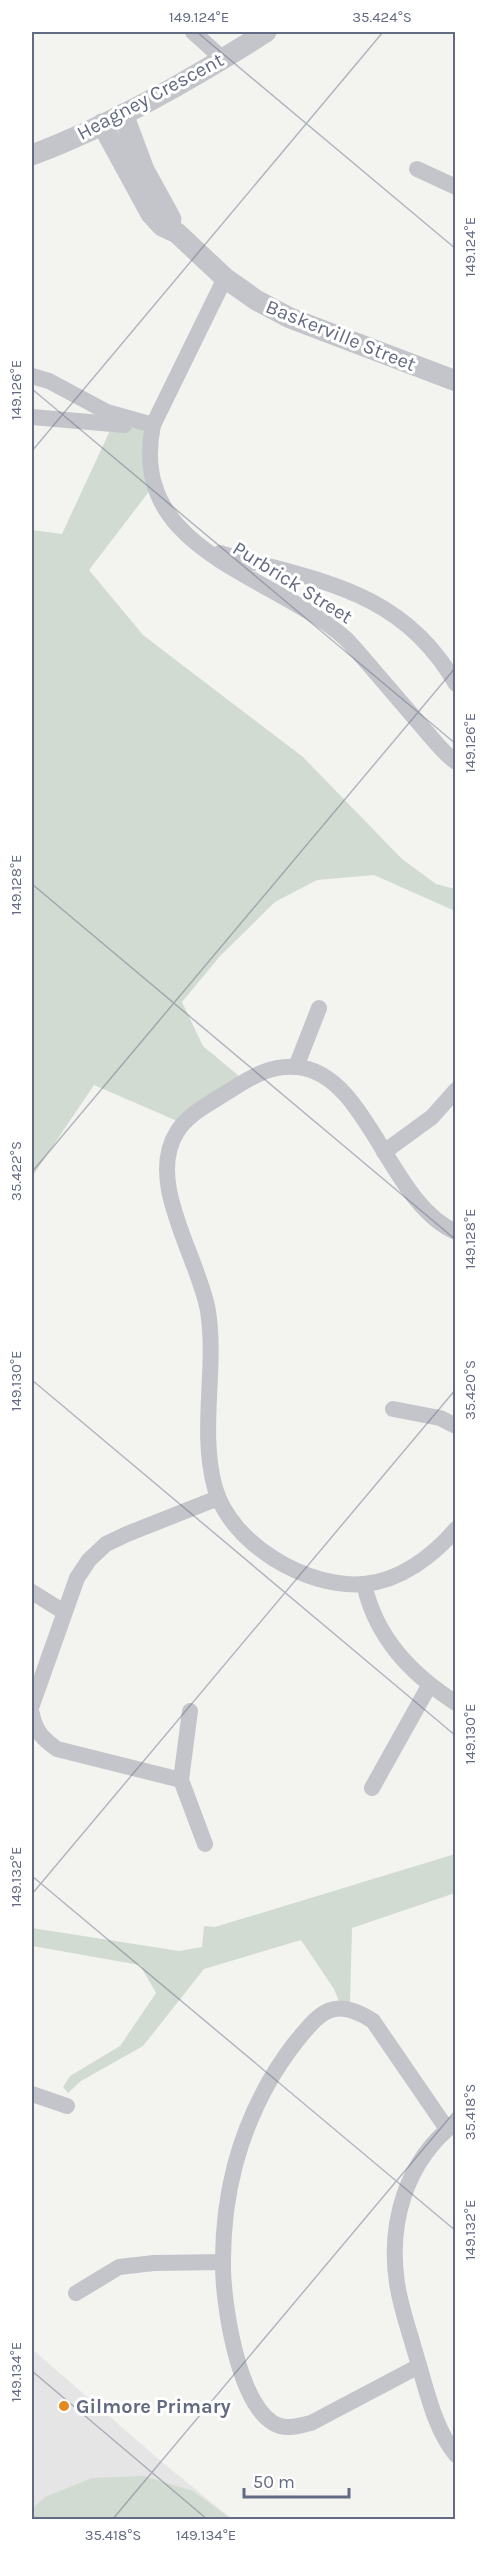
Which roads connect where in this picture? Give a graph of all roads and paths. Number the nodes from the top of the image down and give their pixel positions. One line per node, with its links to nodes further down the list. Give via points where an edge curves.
1 (193, 32): 3 (street)
2 (266, 32): 3 (street, Heagney Crescent)
3 (223, 59): 4 (street, Heagney Crescent)
4 (123, 114): 5 (street, Heagney Crescent); 9 (street, Baskerville Street, via 144,170)
5 (102, 124): 6 (street, Heagney Crescent); 9 (street, Baskerville Street, via 151,214 162,226)
6 (32, 155)
7 (417, 169): 8 (street)
8 (456, 187)
9 (177, 233): 10 (street, Baskerville Street)
10 (225, 278): 12 (street, Baskerville Street, via 290,318); 14 (street, Purbrick Street)
11 (32, 376): 14 (street, via 107,412)
12 (456, 381)
13 (32, 417): 14 (street)
14 (148, 424): 15 (street, Purbrick Street, via 149,464 159,498 174,522)
15 (201, 548): 16 (street, Purbrick Street, via 338,585 367,598 395,614 418,635); 17 (street, Purbrick Street, via 320,619 346,639)
16 (456, 684)
17 (456, 762)
18 (319, 1008): 19 (street)
19 (296, 1067): 21 (street, via 338,1085); 25 (street, via 258,1073 191,1115 177,1131 169,1150 166,1172 170,1195 207,1311 210,1461)
20 (456, 1090): 21 (street, via 432,1117)
21 (384, 1152): 22 (street, via 412,1195 433,1218)
22 (456, 1232)
23 (393, 1409): 24 (street, via 440,1418)
24 (456, 1426)
25 (218, 1498): 27 (street, via 253,1543 281,1563 322,1580); 29 (street, via 106,1544 77,1578)
26 (456, 1529): 27 (street, via 430,1556 406,1571)
27 (364, 1584): 30 (street, via 375,1619 391,1646)
28 (32, 1593): 29 (street)
29 (64, 1612): 32 (street)
30 (429, 1686): 31 (street); 36 (street)
31 (456, 1703)
32 (32, 1705)
33 (190, 1711): 35 (street)
34 (32, 1722): 35 (street, via 43,1739 57,1749)
35 (181, 1780): 37 (street)
36 (372, 1788)
37 (205, 1844)
38 (32, 2094): 39 (street)
39 (67, 2106)
40 (451, 2126): 41 (street, via 373,2021 346,2008 326,2010 283,2059 250,2121 235,2166); 43 (street, via 411,2176 394,2234 396,2282)
41 (223, 2262): 42 (street, via 119,2266); 43 (street, via 236,2352 254,2403 270,2421 292,2427 311,2423)
42 (76, 2293)
43 (419, 2366): 44 (street, via 442,2434)
44 (456, 2455)

